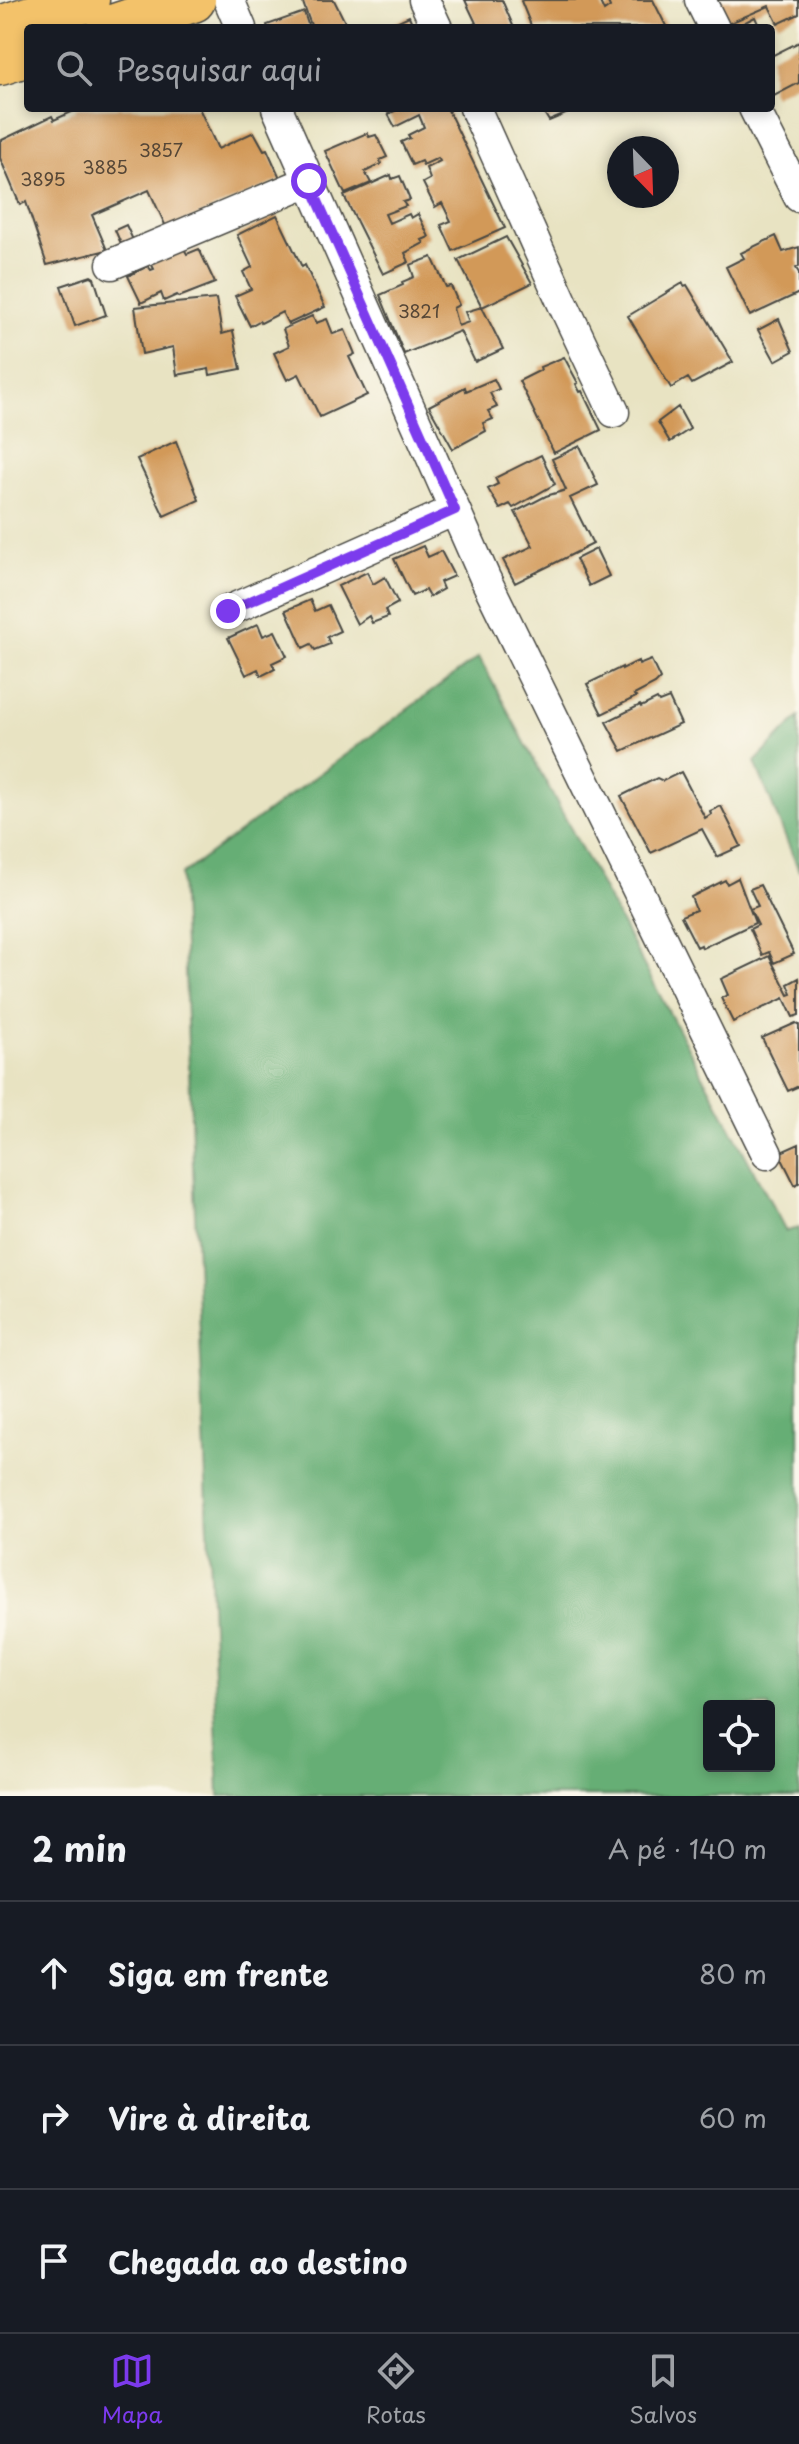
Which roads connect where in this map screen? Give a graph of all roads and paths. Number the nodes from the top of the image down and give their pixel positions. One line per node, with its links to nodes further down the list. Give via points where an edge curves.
1 (87, 0): 10 (highway)
2 (193, 0): 6 (highway)
3 (229, 0): 7 (street)
4 (424, 0): 8 (street)
5 (700, 0): 9 (street)
6 (121, 24)
7 (239, 24)
8 (435, 24)
9 (712, 24)
10 (0, 28)
11 (24, 55): 12 (highway)
12 (0, 63)
13 (279, 112): 16 (street)
14 (477, 112): 19 (street)
15 (756, 112): 17 (street)
16 (309, 181): 18 (street); 20 (street)
17 (799, 197)
18 (112, 264)
19 (614, 412)
20 (455, 510): 21 (street); 22 (street)
21 (228, 611)
22 (767, 1154)

